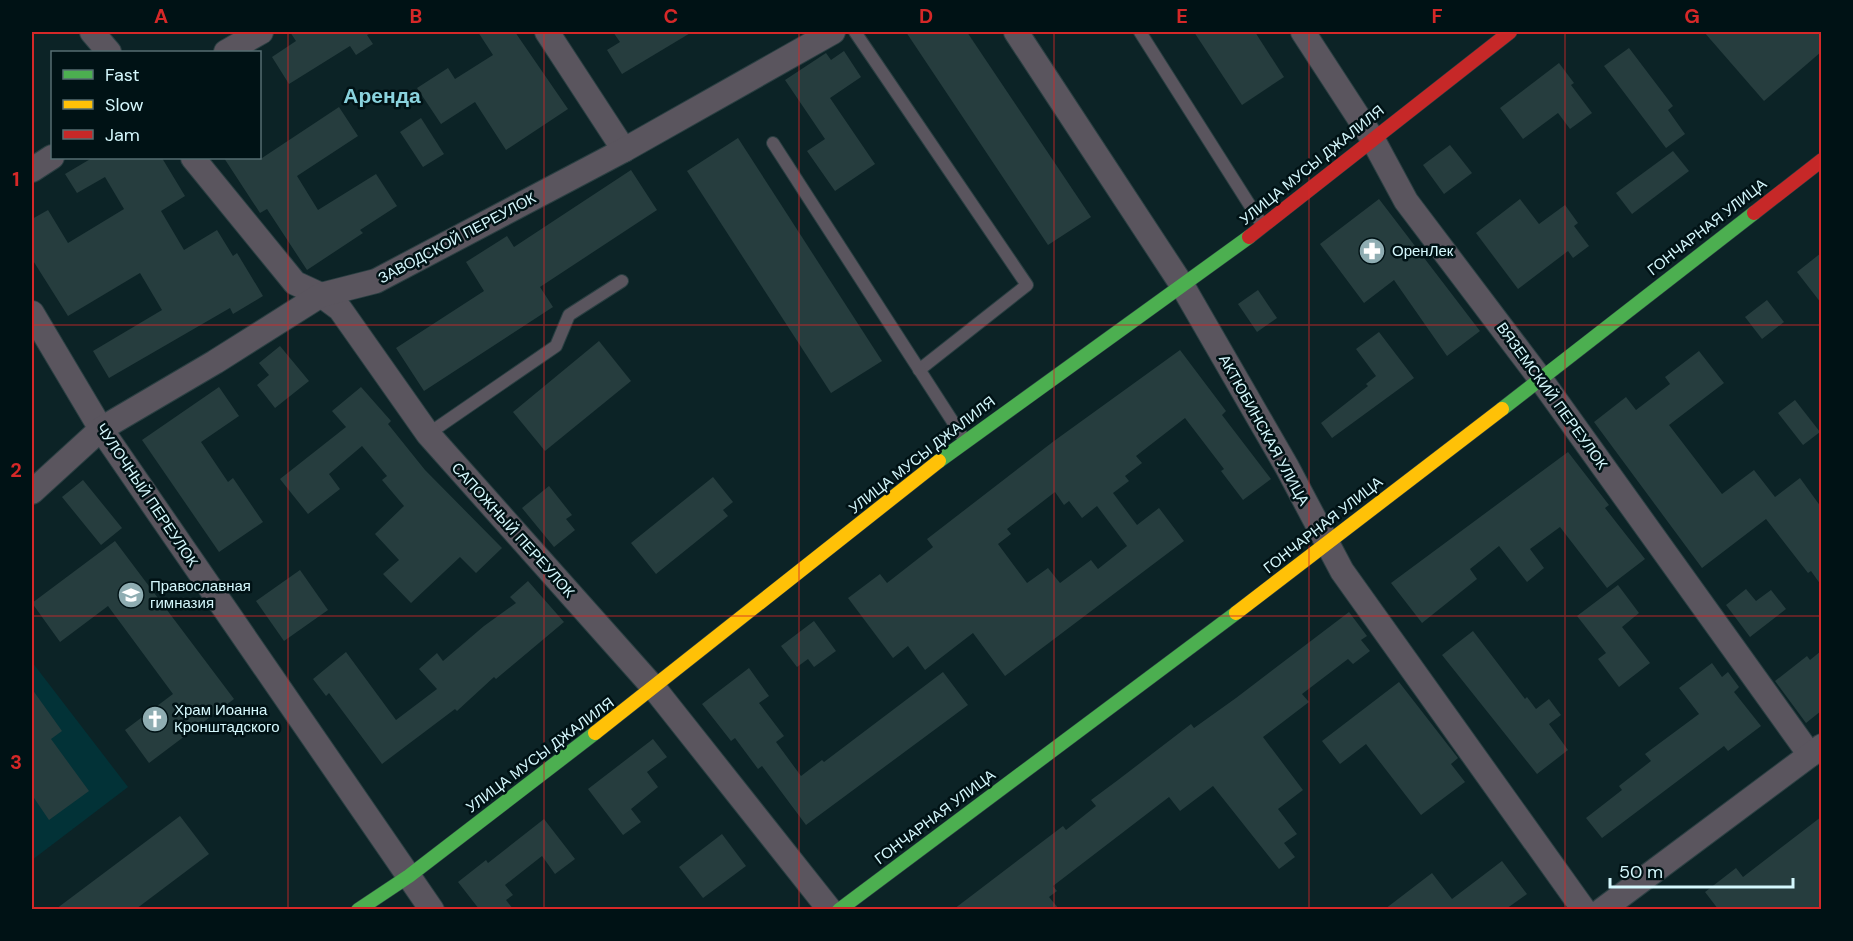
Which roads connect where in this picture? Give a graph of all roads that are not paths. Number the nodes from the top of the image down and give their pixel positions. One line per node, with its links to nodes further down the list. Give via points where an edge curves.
1 (92, 32): 10 (street)
2 (261, 32): 11 (street)
3 (547, 32): 14 (street)
4 (832, 32): 14 (street, ЗАВОДСКОЙ ПЕРЕУЛОК)
5 (855, 32): 26 (lane, via 1027,285)
6 (1016, 32): 22 (street, АКТЮБИНСКАЯ УЛИЦА)
7 (1140, 32): 19 (lane)
8 (1303, 32): 12 (street, ВЯЗЕМСКИЙ ПЕРЕУЛОК)
9 (1510, 32): 12 (street, УЛИЦА МУСЫ ДЖАЛИЛЯ)
10 (108, 51)
11 (228, 51)
12 (1372, 138): 19 (street, УЛИЦА МУСЫ ДЖАЛИЛЯ); 27 (street, ВЯЗЕМСКИЙ ПЕРЕУЛОК, via 1406,201)
13 (773, 143): 26 (lane)
14 (624, 150): 20 (street, ЗАВОДСКОЙ ПЕРЕУЛОК)
15 (51, 158): 18 (street)
16 (194, 159): 23 (street, САПОЖНЫЙ ПЕРЕУЛОК, via 295,284)
17 (1821, 160): 27 (street, ГОНЧАРНАЯ УЛИЦА)
18 (32, 170)
19 (1263, 226): 22 (street, УЛИЦА МУСЫ ДЖАЛИЛЯ)
20 (376, 281): 23 (street, ЗАВОДСКОЙ ПЕРЕУЛОК); 24 (street)
21 (622, 281): 29 (lane, via 570,315 556,346)
22 (1182, 285): 30 (street, УЛИЦА МУСЫ ДЖАЛИЛЯ); 32 (street, АКТЮБИНСКАЯ УЛИЦА, via 1287,467)
23 (321, 295): 24 (street, САПОЖНЫЙ ПЕРЕУЛОК); 28 (street, ЗАВОДСКОЙ ПЕРЕУЛОК)
24 (340, 309): 29 (street, САПОЖНЫЙ ПЕРЕУЛОК)
25 (32, 313): 28 (street, ЧУЛОЧНЫЙ ПЕРЕУЛОК)
26 (919, 370): 30 (lane)
27 (1539, 377): 32 (street, ГОНЧАРНАЯ УЛИЦА); 34 (street, ВЯЗЕМСКИЙ ПЕРЕУЛОК)
28 (101, 429): 31 (street, ЗАВОДСКОЙ ПЕРЕУЛОК); 35 (street, ЧУЛОЧНЫЙ ПЕРЕУЛОК)
29 (428, 434): 33 (street, САПОЖНЫЙ ПЕРЕУЛОК)
30 (965, 440): 33 (street, УЛИЦА МУСЫ ДЖАЛИЛЯ)
31 (32, 492)
32 (1326, 544): 39 (street, ГОНЧАРНАЯ УЛИЦА); 40 (street, АКТЮБИНСКАЯ УЛИЦА)
33 (654, 688): 35 (street, УЛИЦА МУСЫ ДЖАЛИЛЯ); 38 (street, САПОЖНЫЙ ПЕРЕУЛОК)
34 (1816, 751): 41 (street)
35 (409, 876): 36 (street, УЛИЦА МУСЫ ДЖАЛИЛЯ); 37 (street, ЧУЛОЧНЫЙ ПЕРЕУЛОК)
36 (358, 909)
37 (432, 909)
38 (830, 909)
39 (839, 909)
40 (1584, 909)
41 (1602, 909)

